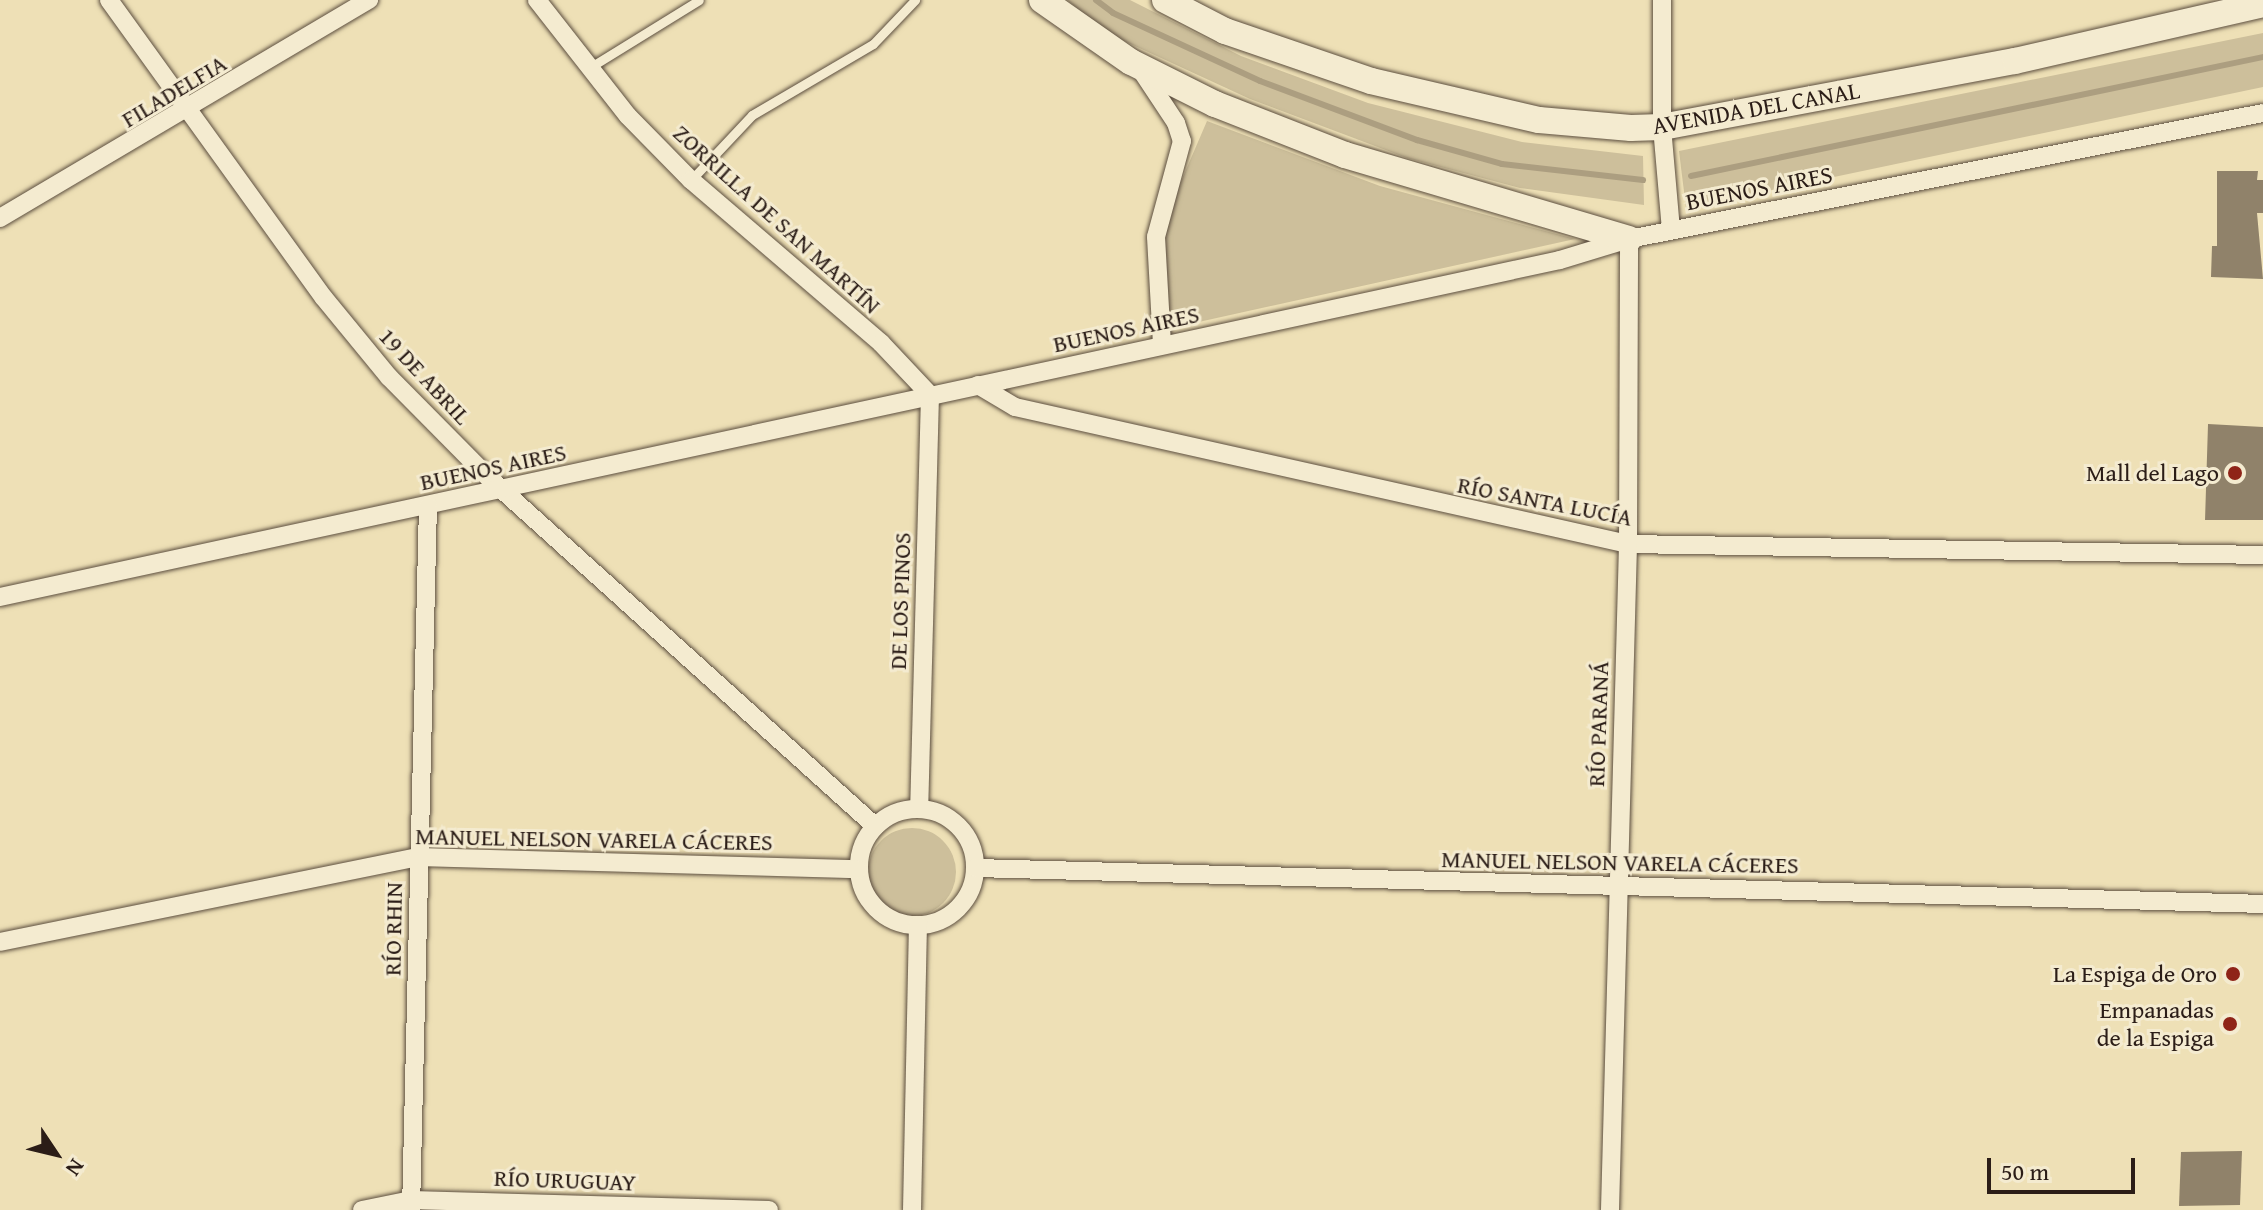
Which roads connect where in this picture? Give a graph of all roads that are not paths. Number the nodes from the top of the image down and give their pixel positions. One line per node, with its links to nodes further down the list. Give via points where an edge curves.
1 (109, 0): 12 (street, 19 DE ABRIL)
2 (369, 0): 12 (street, FILADELFIA)
3 (537, 0): 11 (street, ZORRILLA DE SAN MARTÍN)
4 (699, 0): 11 (lane)
5 (915, 0): 15 (lane, via 873,44 752,115)
6 (1042, 0): 10 (street)
7 (1165, 0): 14 (street, AVENIDA DEL CANAL, via 1225,31 1371,81 1539,120)
8 (1662, 0): 14 (street)
9 (2255, 3): 14 (street, AVENIDA DEL CANAL, via 2015,61)
10 (1139, 67): 18 (street, via 1215,104 1345,155); 19 (street, via 1182,141 1156,237)
11 (589, 68): 15 (street, ZORRILLA DE SAN MARTÍN)
12 (189, 110): 16 (street, FILADELFIA); 22 (street, 19 DE ABRIL, via 324,298 389,377)
13 (2263, 113): 17 (street, BUENOS AIRES)
14 (1662, 127): 17 (street)
15 (691, 180): 21 (street, ZORRILLA DE SAN MARTÍN, via 881,343)
16 (0, 218)
17 (1671, 230): 18 (street, BUENOS AIRES)
18 (1629, 239): 19 (street, BUENOS AIRES, via 1560,260); 24 (street, RÍO PARANÁ)
19 (1162, 345): 20 (street, BUENOS AIRES)
20 (978, 385): 21 (street, BUENOS AIRES); 24 (street, RÍO SANTA LUCÍA, via 1015,407)
21 (930, 395): 22 (street, BUENOS AIRES); 27 (street, DE LOS PINOS)
22 (506, 490): 23 (street, BUENOS AIRES); 28 (street, 19 DE ABRIL)
23 (428, 506): 26 (street, BUENOS AIRES); 29 (street, RÍO RHIN)
24 (1628, 544): 25 (street, RÍO SANTA LUCÍA); 32 (street, RÍO PARANÁ)
25 (2263, 555)
26 (0, 597)
27 (919, 808): 28 (street, via 903,810); 30 (street, via 953,820 969,841)
28 (875, 826): 31 (street)
29 (418, 857): 31 (street, MANUEL NELSON VARELA CÁCERES); 35 (street, MANUEL NELSON VARELA CÁCERES); 36 (street, RÍO RHIN)
30 (976, 868): 32 (street, MANUEL NELSON VARELA CÁCERES); 34 (street, via 973,885 952,914)
31 (858, 869): 34 (street, via 870,903 884,915)
32 (1617, 886): 33 (street, MANUEL NELSON VARELA CÁCERES); 40 (street, RÍO PARANÁ)
33 (2263, 904)
34 (918, 925): 39 (street)
35 (0, 942)
36 (411, 1205): 37 (street, RÍO URUGUAY); 38 (street, RÍO URUGUAY)
37 (362, 1210)
38 (769, 1210)
39 (912, 1210)
40 (1610, 1210)

